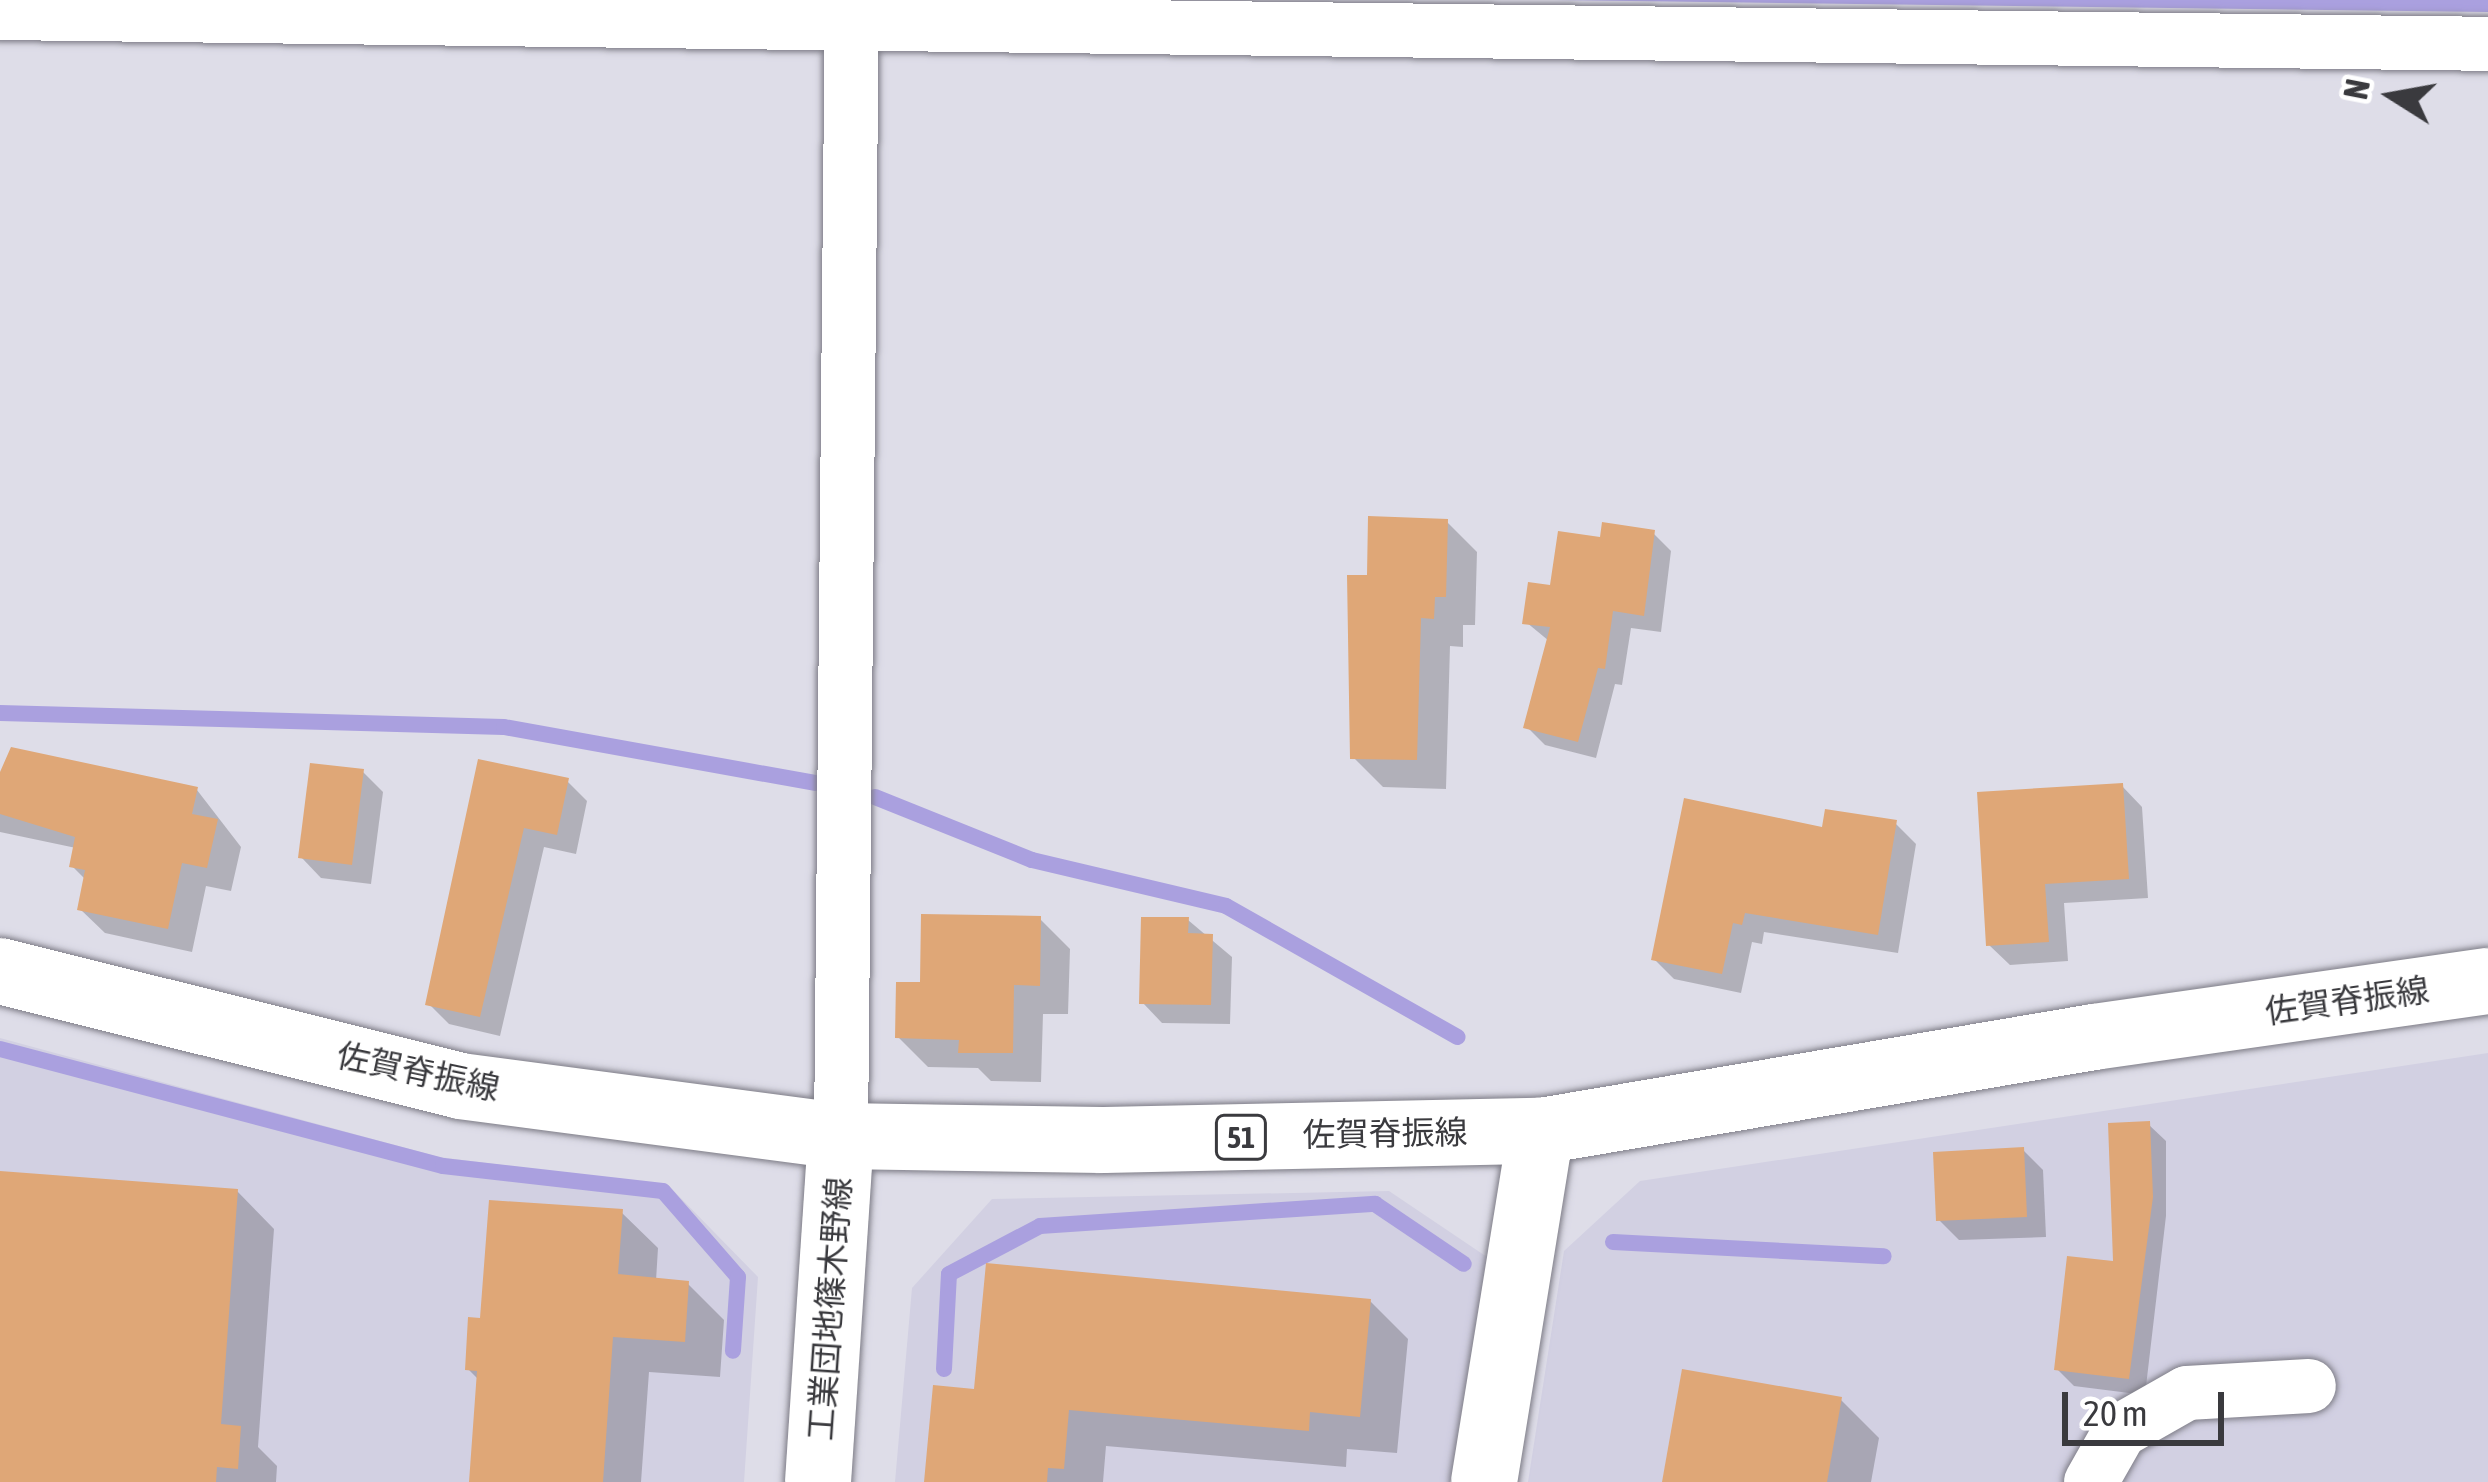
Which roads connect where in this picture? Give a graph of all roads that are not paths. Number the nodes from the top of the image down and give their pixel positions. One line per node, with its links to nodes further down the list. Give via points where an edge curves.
1 (852, 12): 2 (street); 3 (street); 7 (street)
2 (0, 13)
3 (2488, 44)
4 (0, 971): 7 (main road, 佐賀脊振線 / 51, via 460,1086)
5 (2488, 981): 6 (main road, 佐賀脊振線 / 51, via 2094,1037)
6 (1541, 1131): 7 (main road, 佐賀脊振線 / 51); 10 (main road)
7 (842, 1136): 9 (main road, 工業団地篠木野線)
8 (2309, 1386): 11 (street, via 2187,1393 2120,1431)
9 (818, 1482)
10 (1484, 1482)
11 (2091, 1482)

